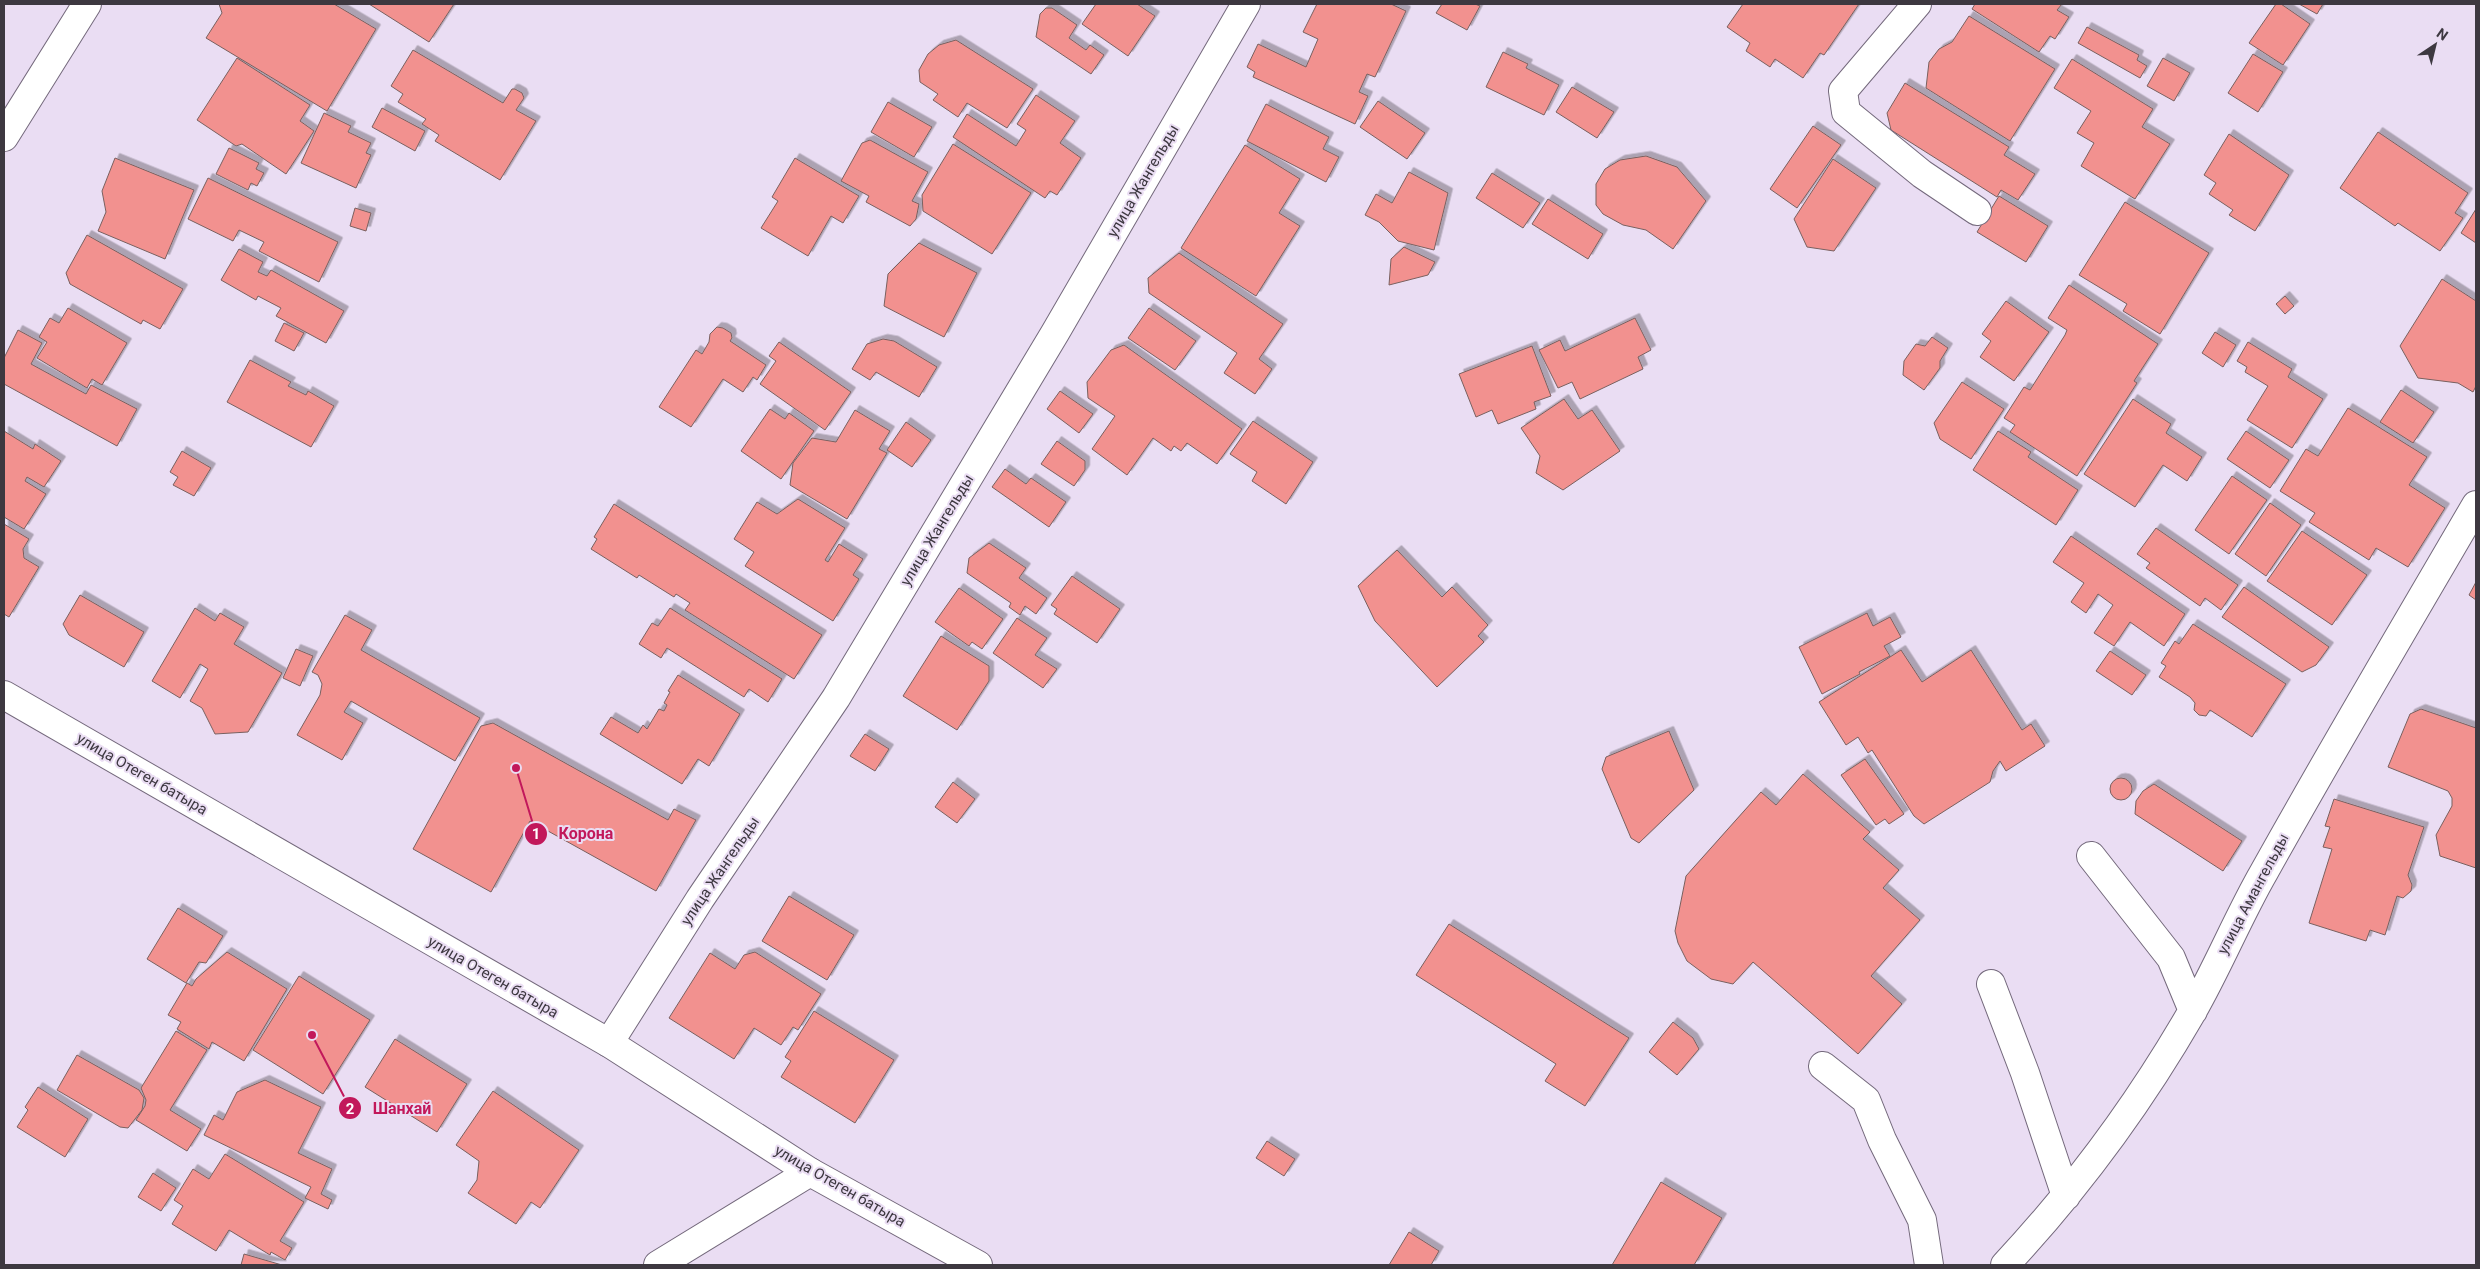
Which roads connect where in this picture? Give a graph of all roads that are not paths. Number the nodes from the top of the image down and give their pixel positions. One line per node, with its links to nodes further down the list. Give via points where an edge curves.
1 (87, 4): 4 (street)
2 (1246, 4): 11 (street, улица Жангельды, via 1055,333 836,698 700,899)
3 (1917, 4): 5 (street, via 1843,91 1846,112 1922,174)
4 (4, 137)
5 (1977, 211)
6 (2476, 505): 10 (street, улица Амангельды, via 2266,867)
7 (4, 695): 11 (street, улица Отеген батыра)
8 (2091, 856): 10 (street, via 2171,958)
9 (1991, 984): 14 (street)
10 (2193, 1011): 14 (street, улица Амангельды, via 2128,1115)
11 (609, 1043): 13 (street, улица Отеген батыра)
12 (1823, 1066): 17 (street, via 1866,1100 1922,1220)
13 (810, 1172): 15 (street); 16 (street, улица Отеген батыра)
14 (2066, 1196): 18 (street, улица Амангельды)
15 (658, 1265)
16 (978, 1265)
17 (1929, 1265)
18 (2005, 1265)

